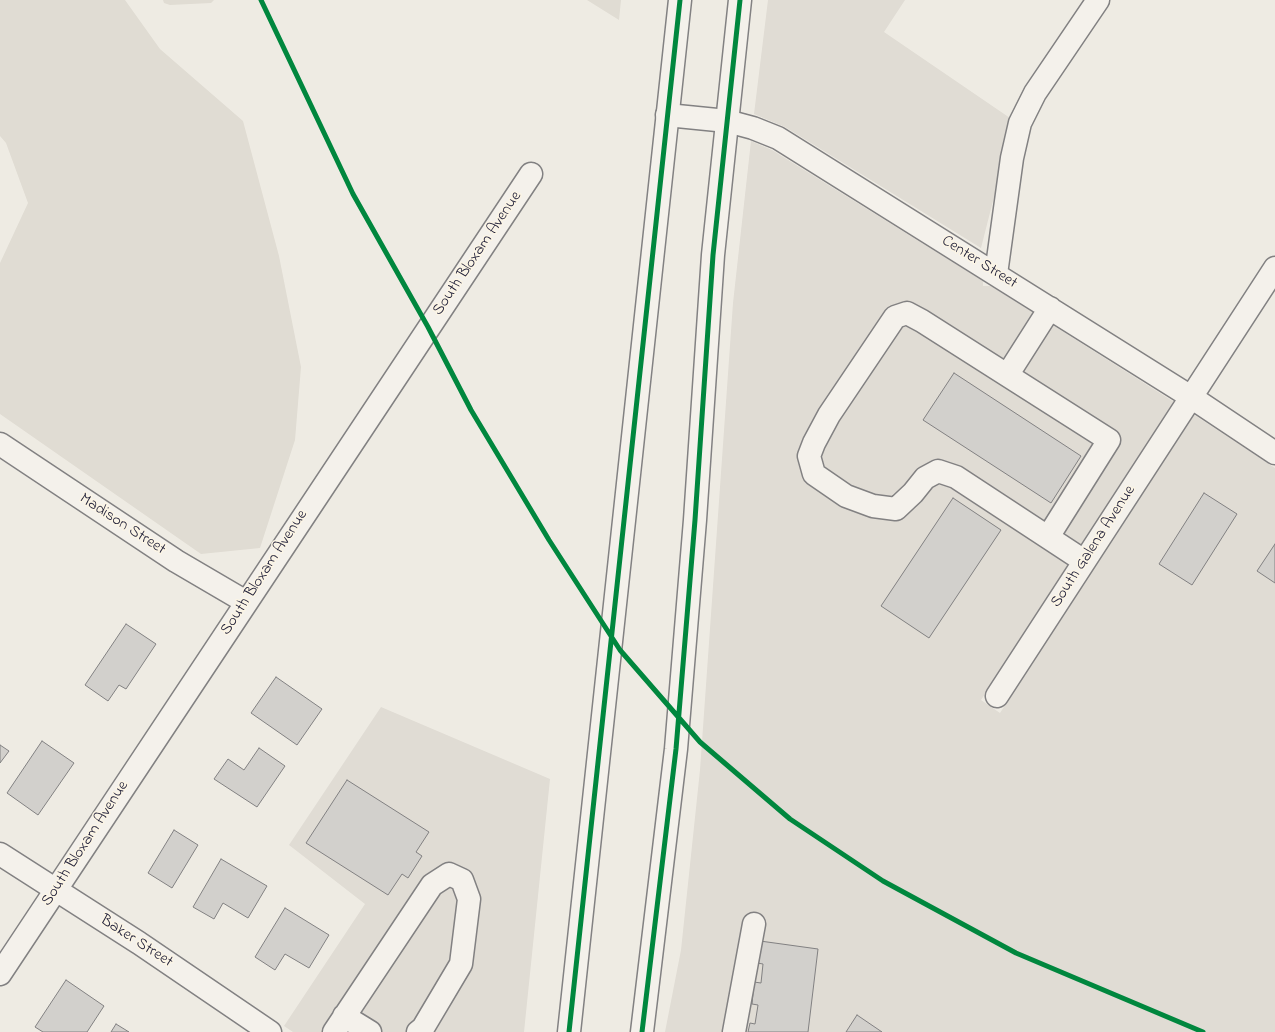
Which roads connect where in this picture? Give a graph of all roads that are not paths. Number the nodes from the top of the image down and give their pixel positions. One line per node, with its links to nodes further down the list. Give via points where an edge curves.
1 (680, 0): 4 (main road)
2 (740, 0): 5 (main road)
3 (1098, 0): 8 (main road, via 1036,93 1020,123 1012,158)
4 (667, 115): 5 (main road, Center Street); 26 (main road)
5 (727, 121): 8 (main road, Center Street, via 778,138); 27 (main road, via 713,255 676,749)
6 (531, 174): 16 (main road, South Bloxam Avenue)
7 (1275, 268): 11 (main road, South Galena Avenue)
8 (996, 274): 9 (main road, Center Street)
9 (1050, 308): 10 (main road); 11 (main road, Center Street)
10 (1008, 374): 14 (main road, via 1109,440); 14 (main road, via 907,313 896,317 829,415 809,456 814,474 846,496 874,506 896,509 914,493 925,478 938,471 956,477)
11 (1191, 397): 13 (main road, Center Street); 15 (main road, South Galena Avenue)
12 (0, 444): 16 (main road, Madison Street, via 176,561)
13 (1275, 453)
14 (1048, 537): 15 (main road)
15 (1084, 561): 17 (main road, South Galena Avenue)
16 (246, 602): 19 (main road, South Bloxam Avenue)
17 (997, 696)
18 (0, 854): 19 (main road, Baker Street)
19 (55, 891): 21 (main road, South Bloxam Avenue); 23 (main road, Baker Street, via 138,943)
20 (754, 924): 28 (main road)
21 (0, 974)
22 (339, 1024): 24 (main road); 25 (main road, via 432,885 449,874 462,880 469,899 461,964 423,1028)
23 (270, 1032)
24 (370, 1032)
25 (418, 1032)
26 (569, 1032)
27 (642, 1032)
28 (734, 1032)

